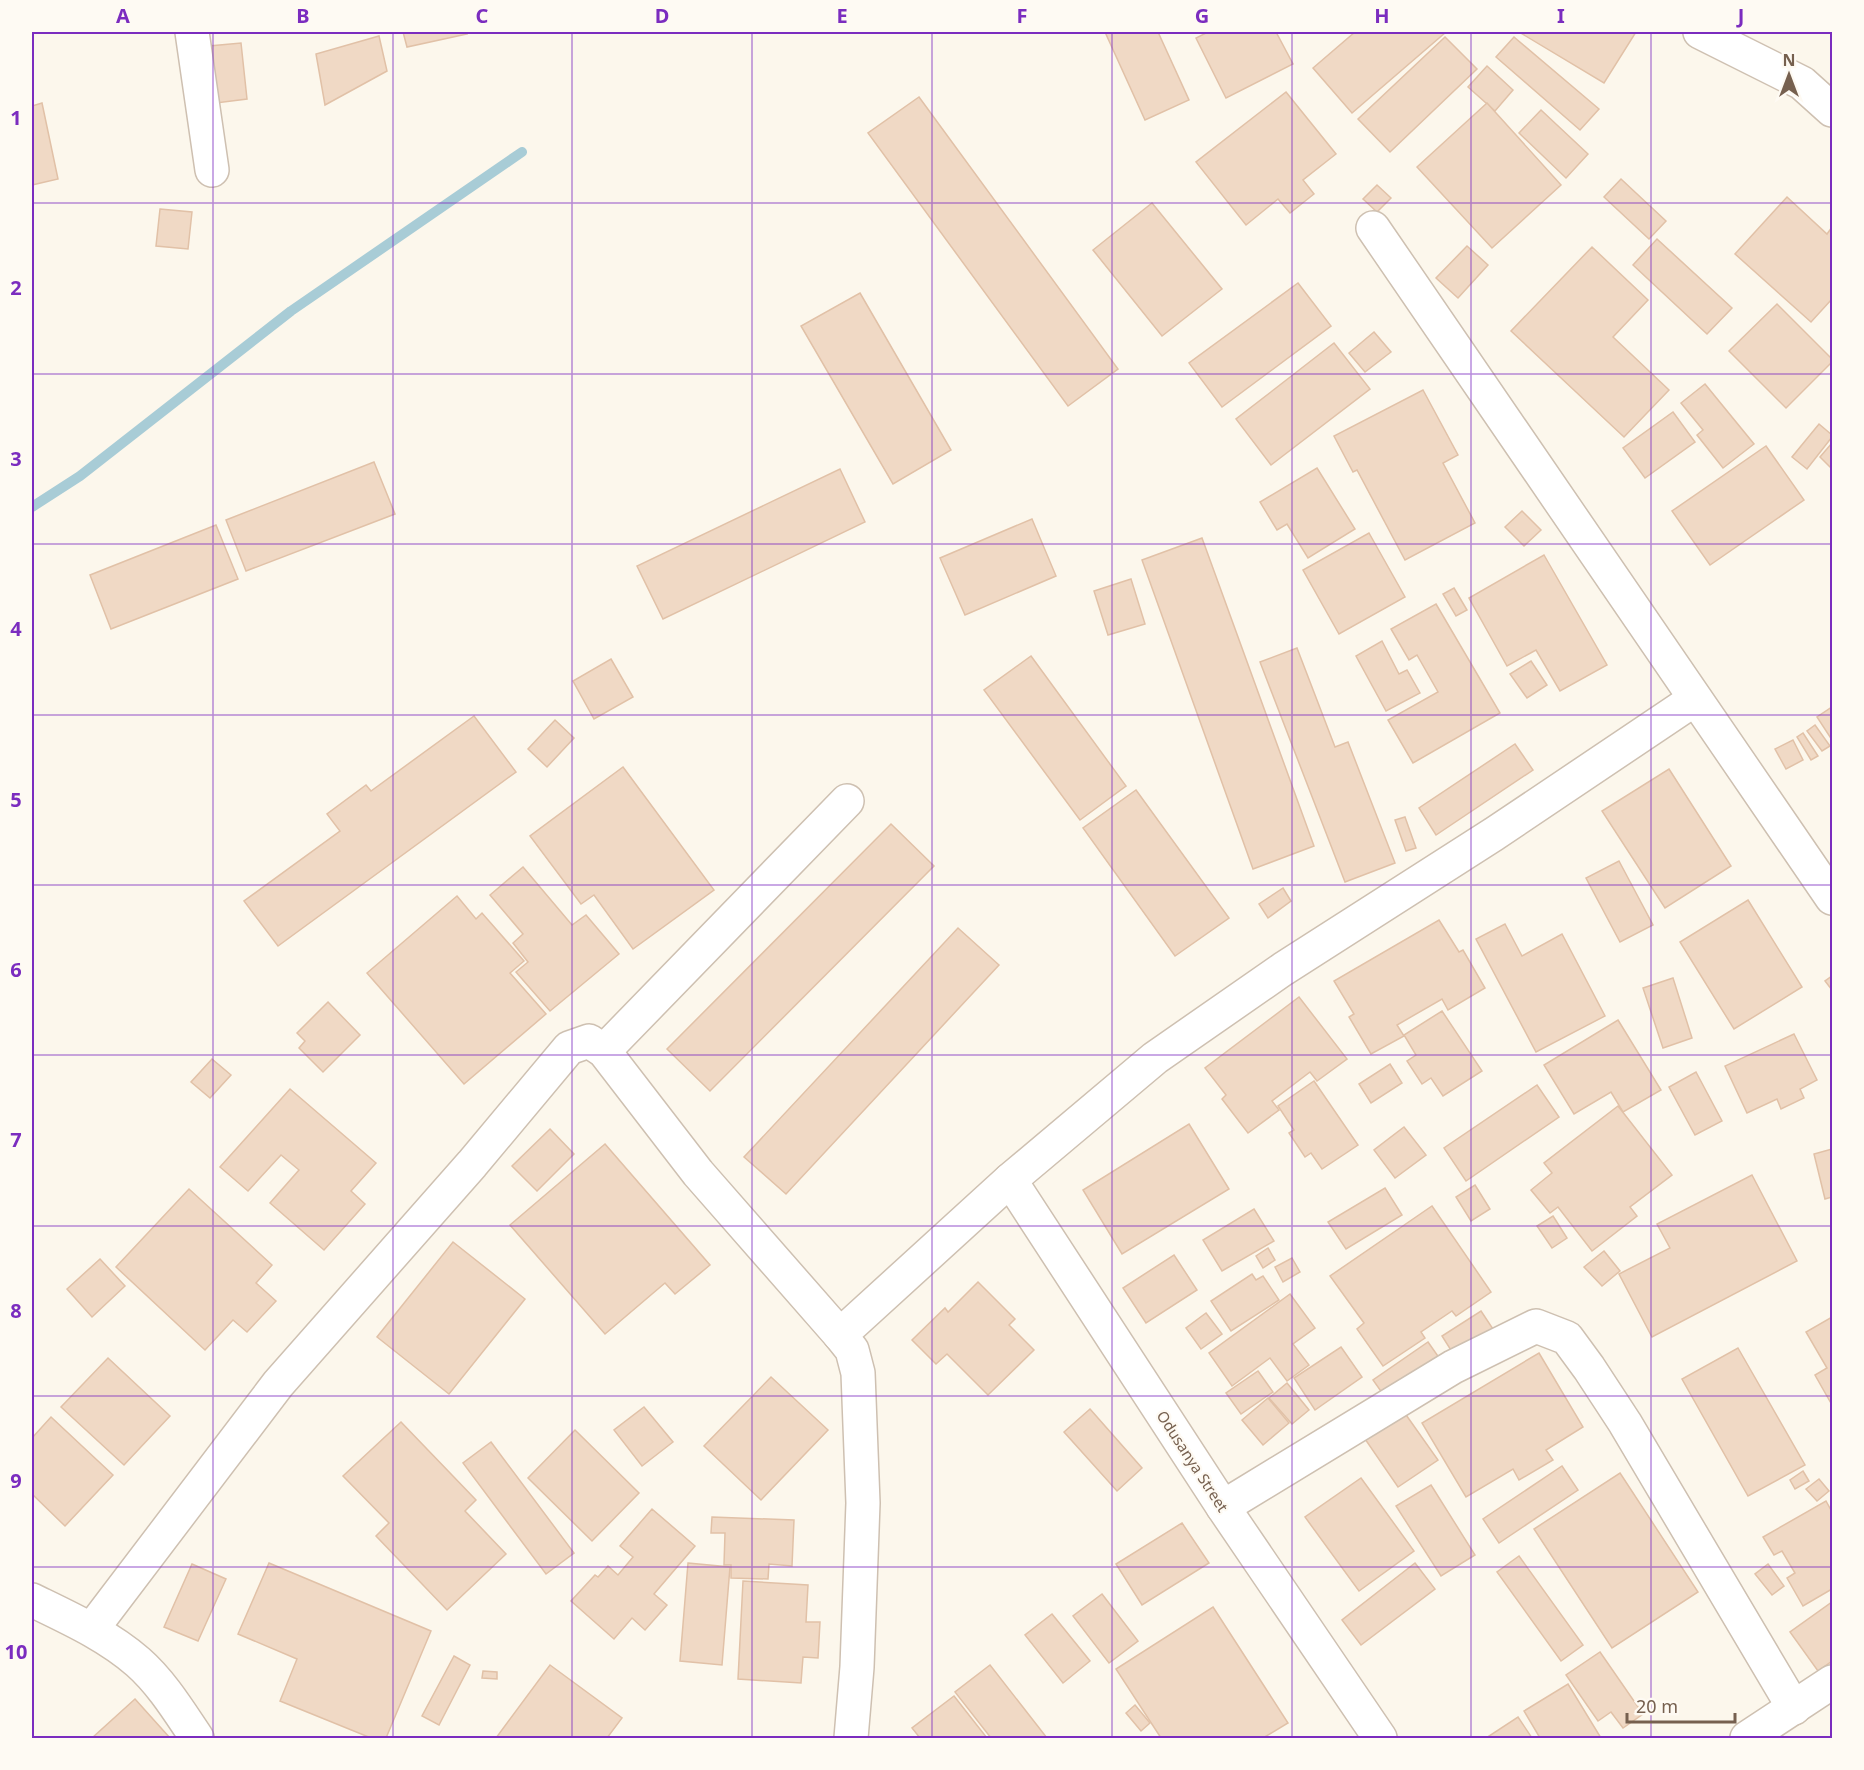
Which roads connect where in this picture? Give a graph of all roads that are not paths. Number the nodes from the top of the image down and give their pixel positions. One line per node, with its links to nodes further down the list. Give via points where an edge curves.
1 (192, 32): 4 (street)
2 (1700, 32): 3 (street, via 1802,83)
3 (1833, 110)
4 (212, 170)
5 (1373, 228): 6 (street)
6 (1695, 699): 8 (street); 10 (street, via 1494,834 1282,969 1165,1051)
7 (847, 801): 9 (street)
8 (1833, 898)
9 (604, 1051): 11 (street, via 698,1173); 14 (street, via 589,1041 569,1048 278,1384)
10 (1010, 1180): 11 (street); 12 (street, Odusanya Street)
11 (840, 1335): 18 (street, via 852,1350 858,1373 863,1503)
12 (1223, 1507): 16 (street, via 1453,1366 1536,1326 1567,1338 1589,1368); 19 (street, Odusanya Street)
13 (32, 1599): 14 (street)
14 (92, 1629): 17 (street, via 139,1663)
15 (1833, 1682): 16 (street)
16 (1794, 1708): 20 (street)
17 (197, 1738)
18 (851, 1738)
19 (1380, 1738)
20 (1747, 1738)

